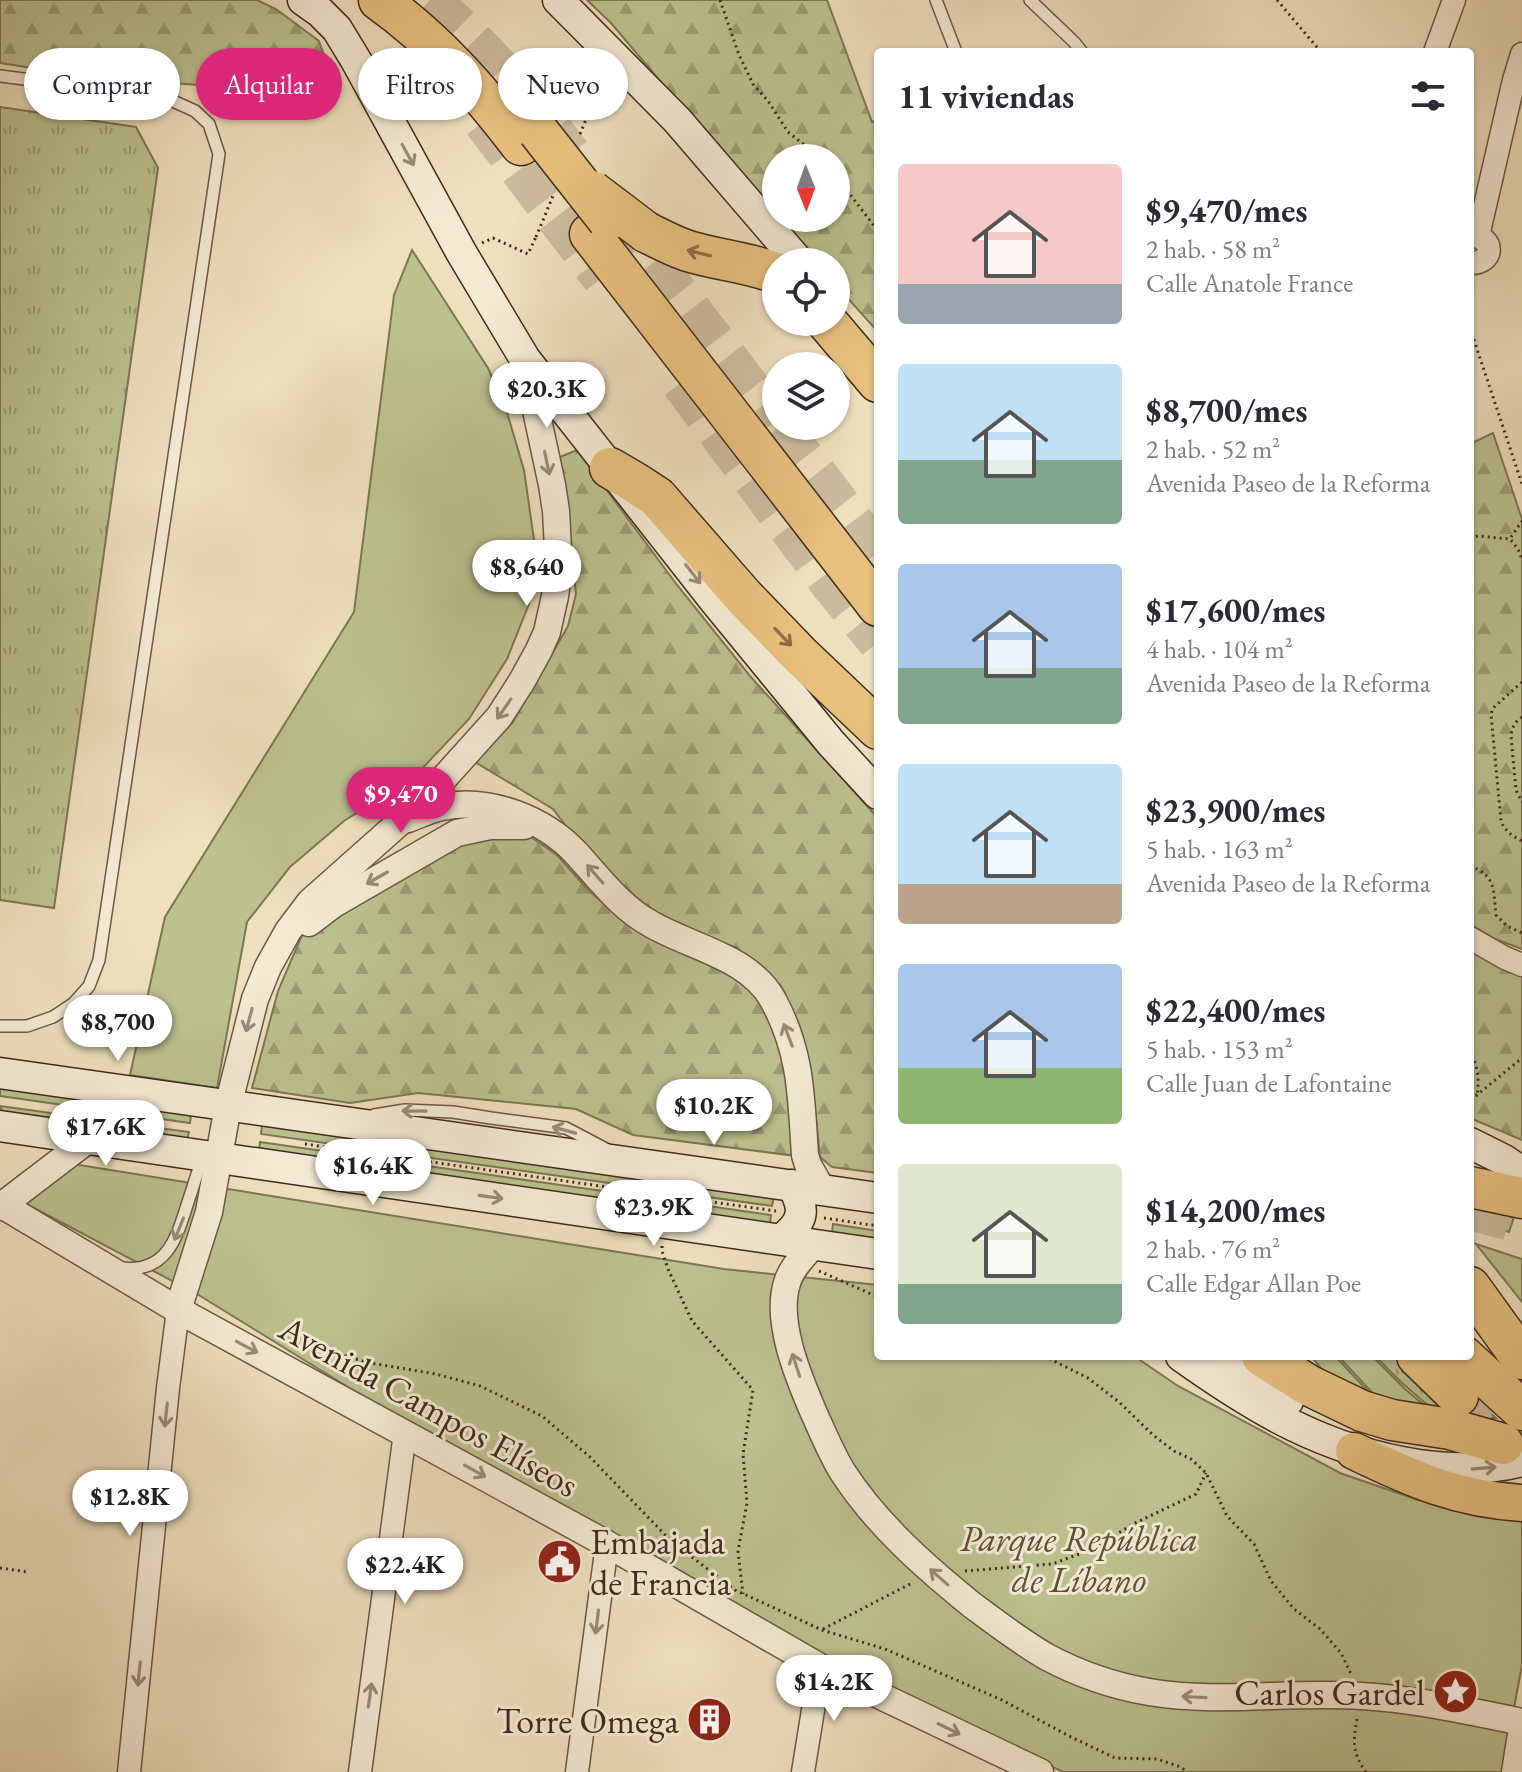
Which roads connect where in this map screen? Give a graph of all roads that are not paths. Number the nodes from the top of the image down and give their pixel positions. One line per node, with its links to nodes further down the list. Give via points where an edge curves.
1 (303, 0): 24 (main road, one-way to 24, via 337,29)
2 (379, 0): 28 (highway, via 423,34 483,95)
3 (415, 0): 15 (highway, bridge, via 499,80)
4 (558, 0): 14 (main road)
5 (936, 0): 8 (lane)
6 (1030, 0): 9 (lane)
7 (1454, 0): 10 (street)
8 (954, 48)
9 (1079, 48)
10 (1436, 48)
11 (1522, 54): 13 (street)
12 (0, 76): 36 (lane, via 164,97 209,124 219,154 99,960 89,986 74,1003 27,1026)
13 (1518, 81): 16 (street)
14 (650, 91): 17 (main road); 18 (main road, via 691,163)
15 (576, 179): 20 (highway, one-way to 15, bridge, via 666,243); 27 (highway, bridge)
16 (1474, 236): 19 (street, via 1486,241 1489,249 1487,258)
17 (787, 248)
18 (762, 258)
19 (1474, 263)
20 (762, 266)
21 (850, 321): 23 (main road)
22 (839, 336): 25 (highway)
23 (874, 351)
24 (525, 359): 26 (main road); 31 (street, one-way to 31, via 556,511 559,568 552,614 539,650 499,717)
25 (874, 377)
26 (610, 468): 29 (highway, one-way to 29, via 657,497 744,597); 30 (main road, one-way to 30)
27 (874, 565)
28 (874, 601)
29 (874, 725)
30 (874, 790)
31 (400, 822): 32 (street, via 442,807 482,807 515,814); 34 (street, via 310,902)
32 (553, 833): 34 (street, one-way to 34, via 509,825 457,833 334,904); 50 (street, one-way to 32, via 808,1165 801,1084 772,998 740,966 631,911)
33 (1474, 940): 35 (street)
34 (279, 948): 38 (street, one-way to 38, via 255,999)
35 (1522, 965)
36 (0, 1026)
37 (0, 1073): 38 (main road)
38 (228, 1106): 42 (street); 46 (main road, one-way to 38)
39 (0, 1126): 40 (main road)
40 (89, 1139): 42 (main road); 48 (street)
41 (1474, 1145): 43 (main road)
42 (212, 1156): 50 (main road, one-way to 50, via 663,1222); 52 (lane, one-way to 52, via 170,1249 138,1268); 55 (street, via 209,1212)
43 (1522, 1172)
44 (1474, 1177): 45 (main road); 49 (highway)
45 (1522, 1184)
46 (792, 1185): 50 (main road); 50 (main road, via 801,1200 795,1228)
47 (874, 1200): 50 (main road)
48 (1, 1204): 52 (street, Avenida Campos Elíseos)
49 (1519, 1215)
50 (801, 1227): 51 (main road); 72 (street, one-way to 50, via 1451,1707 1361,1696 1200,1697 1148,1692 1070,1668 986,1616 933,1572 860,1497 811,1406 791,1353 784,1312)
51 (874, 1253)
52 (102, 1264): 55 (street, Avenida Campos Elíseos)
53 (1474, 1270): 56 (highway)
54 (1474, 1293): 58 (highway)
55 (178, 1310): 66 (street, Avenida Campos Elíseos, one-way to 66); 74 (street, one-way to 74)
56 (1522, 1333)
57 (1474, 1334): 64 (highway)
58 (1522, 1359)
59 (1187, 1360): 67 (main road, via 1302,1431)
60 (1230, 1360): 67 (main road)
61 (1268, 1360): 68 (highway, via 1362,1411)
62 (1421, 1360): 65 (highway)
63 (1466, 1360): 68 (highway)
64 (1522, 1380)
65 (1458, 1396)
66 (405, 1433): 70 (street, Avenida Campos Elíseos, one-way to 70); 75 (street, one-way to 66)
67 (1354, 1440): 68 (main road, one-way to 68, via 1434,1446); 69 (highway, via 1425,1484)
68 (1517, 1441)
69 (1522, 1503)
70 (607, 1544): 71 (street, Avenida Campos Elíseos); 76 (street, one-way to 76)
71 (820, 1667): 73 (street, Avenida Campos Elíseos, one-way to 73); 77 (street)
72 (1522, 1725): 78 (street)
73 (1025, 1770)
74 (129, 1772)
75 (360, 1772)
76 (577, 1772)
77 (803, 1772)
78 (1515, 1772)

